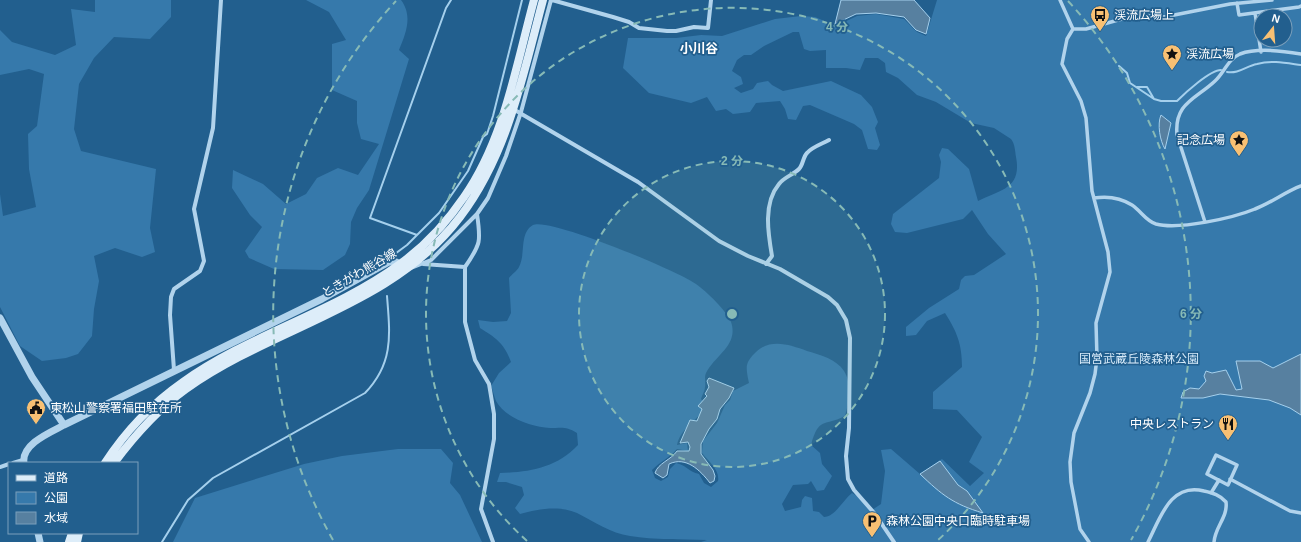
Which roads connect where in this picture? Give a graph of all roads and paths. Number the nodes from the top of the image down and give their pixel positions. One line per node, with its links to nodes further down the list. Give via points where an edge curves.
1 (221, 0): 28 (street, via 213,128 194,209 204,261 200,271 174,289 171,297)
2 (534, 0): 14 (main road, ときがわ熊谷線)
3 (543, 0): 14 (main road, ときがわ熊谷線)
4 (551, 0): 5 (street, via 629,22 640,28 667,31 694,27 708,28); 15 (street)
5 (711, 0)
6 (1060, 0): 10 (street)
7 (1272, 0): 8 (street)
8 (1237, 3): 9 (street, via 1239,15); 10 (street, via 1164,17 1136,16)
9 (1253, 13)
10 (1074, 29): 18 (street, via 1067,40 1062,64 1081,101 1086,118)
11 (1260, 48): 12 (street)
12 (1261, 52): 13 (street); 20 (street, via 1241,54 1234,58 1216,81 1191,99 1179,114 1177,136)
13 (1301, 54)
14 (509, 107): 15 (street); 21 (main road, ときがわ熊谷線, via 492,146 465,196 438,231); 25 (main road, ときがわ熊谷線, via 499,150 472,200 444,236)
15 (521, 112): 19 (street, via 494,186); 23 (street, via 638,182 719,241)
16 (829, 140): 23 (street, via 807,152 800,169 783,179 774,192 768,221 772,256)
17 (1301, 186): 20 (street, via 1255,210)
18 (1094, 198): 20 (street, via 1113,198 1122,201 1133,206 1150,221 1163,225 1178,226); 39 (street, via 1108,252 1110,272 1096,323 1095,374 1074,433 1070,462 1080,529)
19 (477, 214): 22 (street); 24 (street, via 480,237 477,249)
20 (1205, 222)
21 (400, 264): 25 (street); 26 (main road, ときがわ熊谷線); 28 (street, via 389,262 328,296)
22 (423, 264): 24 (street); 25 (street)
23 (766, 264): 38 (street, via 828,298 837,305 846,320 850,338 851,369 847,473 854,490 875,514)
24 (465, 267): 37 (street, via 465,322 475,360 488,384 494,414 494,439 481,509)
25 (408, 268): 26 (main road, ときがわ熊谷線)
26 (395, 272): 31 (main road, ときがわ熊谷線, via 221,359 183,382 137,423); 32 (main road, ときがわ熊谷線, via 389,282 224,366 188,388 147,423)
27 (0, 318): 29 (street, via 32,377)
28 (174, 370): 29 (street)
29 (64, 425): 30 (street, via 41,437 31,446)
30 (24, 461)
31 (106, 462)
32 (115, 462)
33 (1230, 479): 34 (street, via 1228,484); 34 (street, via 1237,465 1216,455 1207,474); 36 (street, via 1286,509)
34 (1219, 480): 35 (street)
35 (1212, 493): 40 (street, via 1198,489 1180,493 1162,511); 41 (street, via 1223,498 1227,508)
36 (1301, 513)
37 (493, 542)
38 (894, 542)
39 (1089, 542)
40 (1148, 542)
41 (1214, 542)

